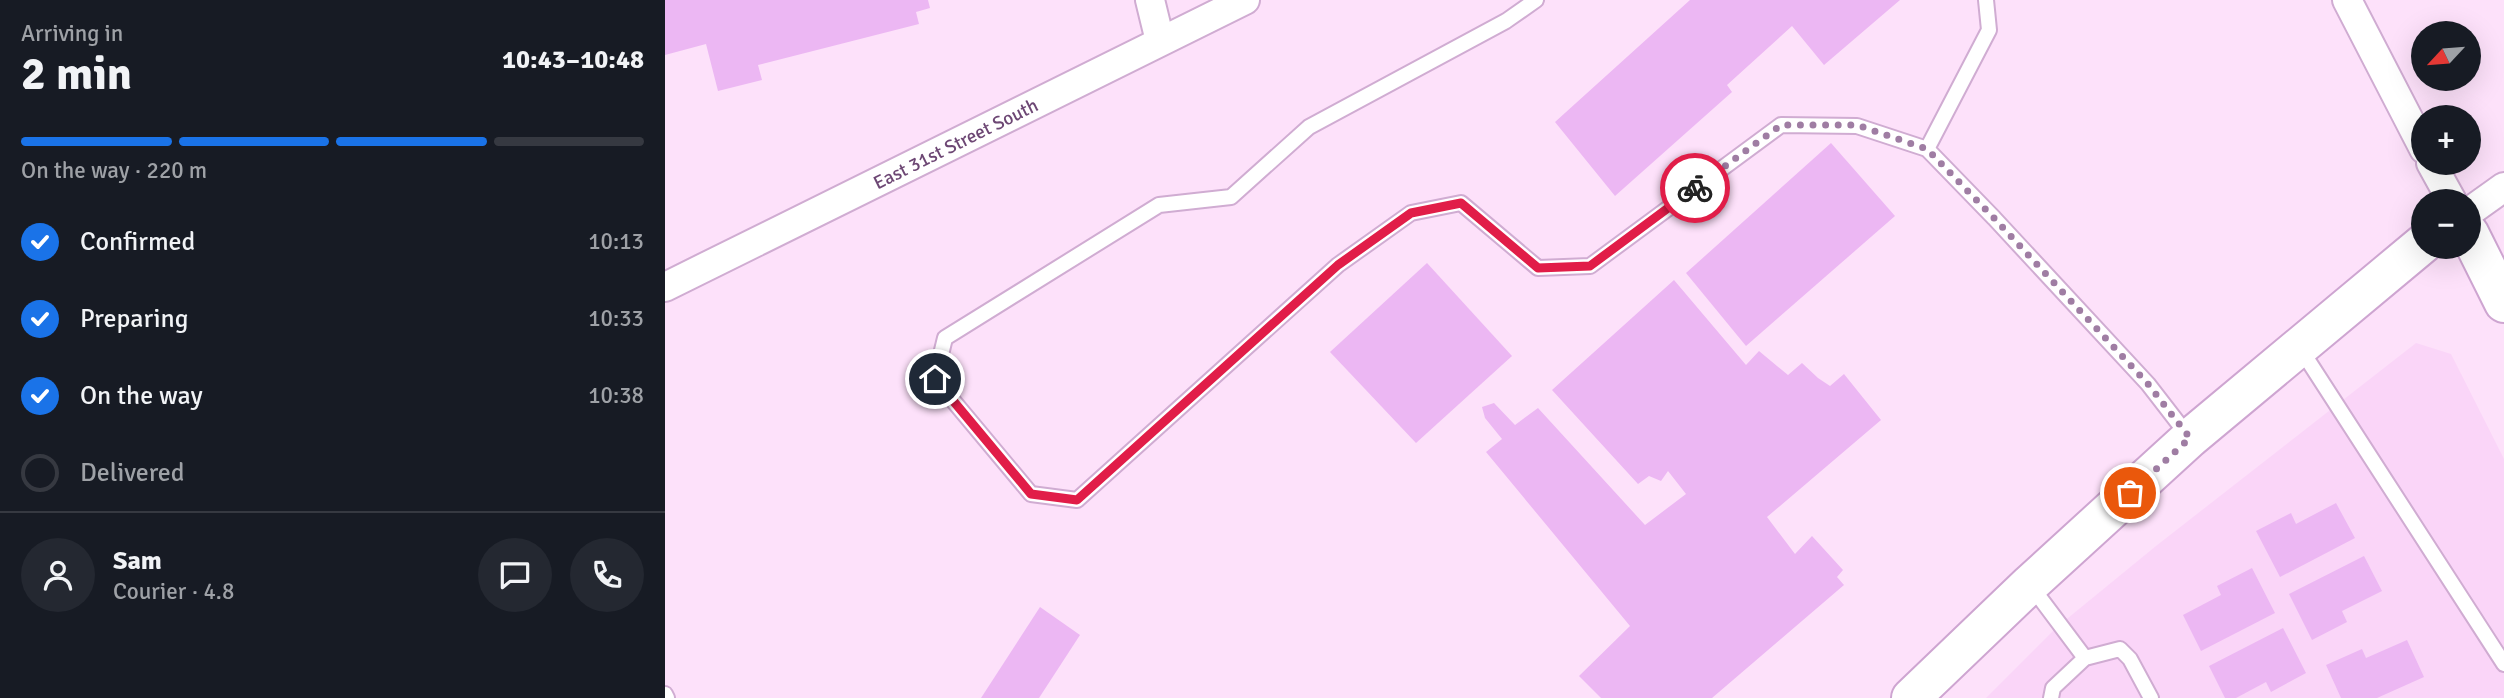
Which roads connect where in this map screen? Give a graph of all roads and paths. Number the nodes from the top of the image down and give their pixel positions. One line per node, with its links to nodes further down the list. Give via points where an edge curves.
1 (1150, 0): 6 (street)
2 (1245, 0): 6 (street, East 31st Street South)
3 (1536, 0): 8 (lane, via 1506,21 1309,127 1231,197 1159,205 945,338 935,379 1031,494 1077,500 1338,265 1411,213 1461,203 1538,268 1590,266 1781,125 1857,125)
4 (1986, 0): 8 (lane, via 1989,30)
5 (2347, 0): 7 (street)
6 (1160, 41): 13 (street, East 31st Street South)
7 (2411, 124)
8 (1927, 149): 16 (lane, via 2148,384)
9 (2504, 187): 10 (street)
10 (2481, 203)
11 (2411, 254): 15 (street)
12 (2481, 257): 14 (street)
13 (665, 287)
14 (2504, 303)
15 (2299, 347): 16 (street); 19 (lane)
16 (2190, 438): 17 (street)
17 (2030, 584): 18 (lane); 20 (street)
18 (2085, 658): 21 (lane, via 2053,688); 22 (lane, via 2120,649)
19 (2504, 664)
20 (1912, 698)
21 (2051, 698)
22 (2151, 698)

